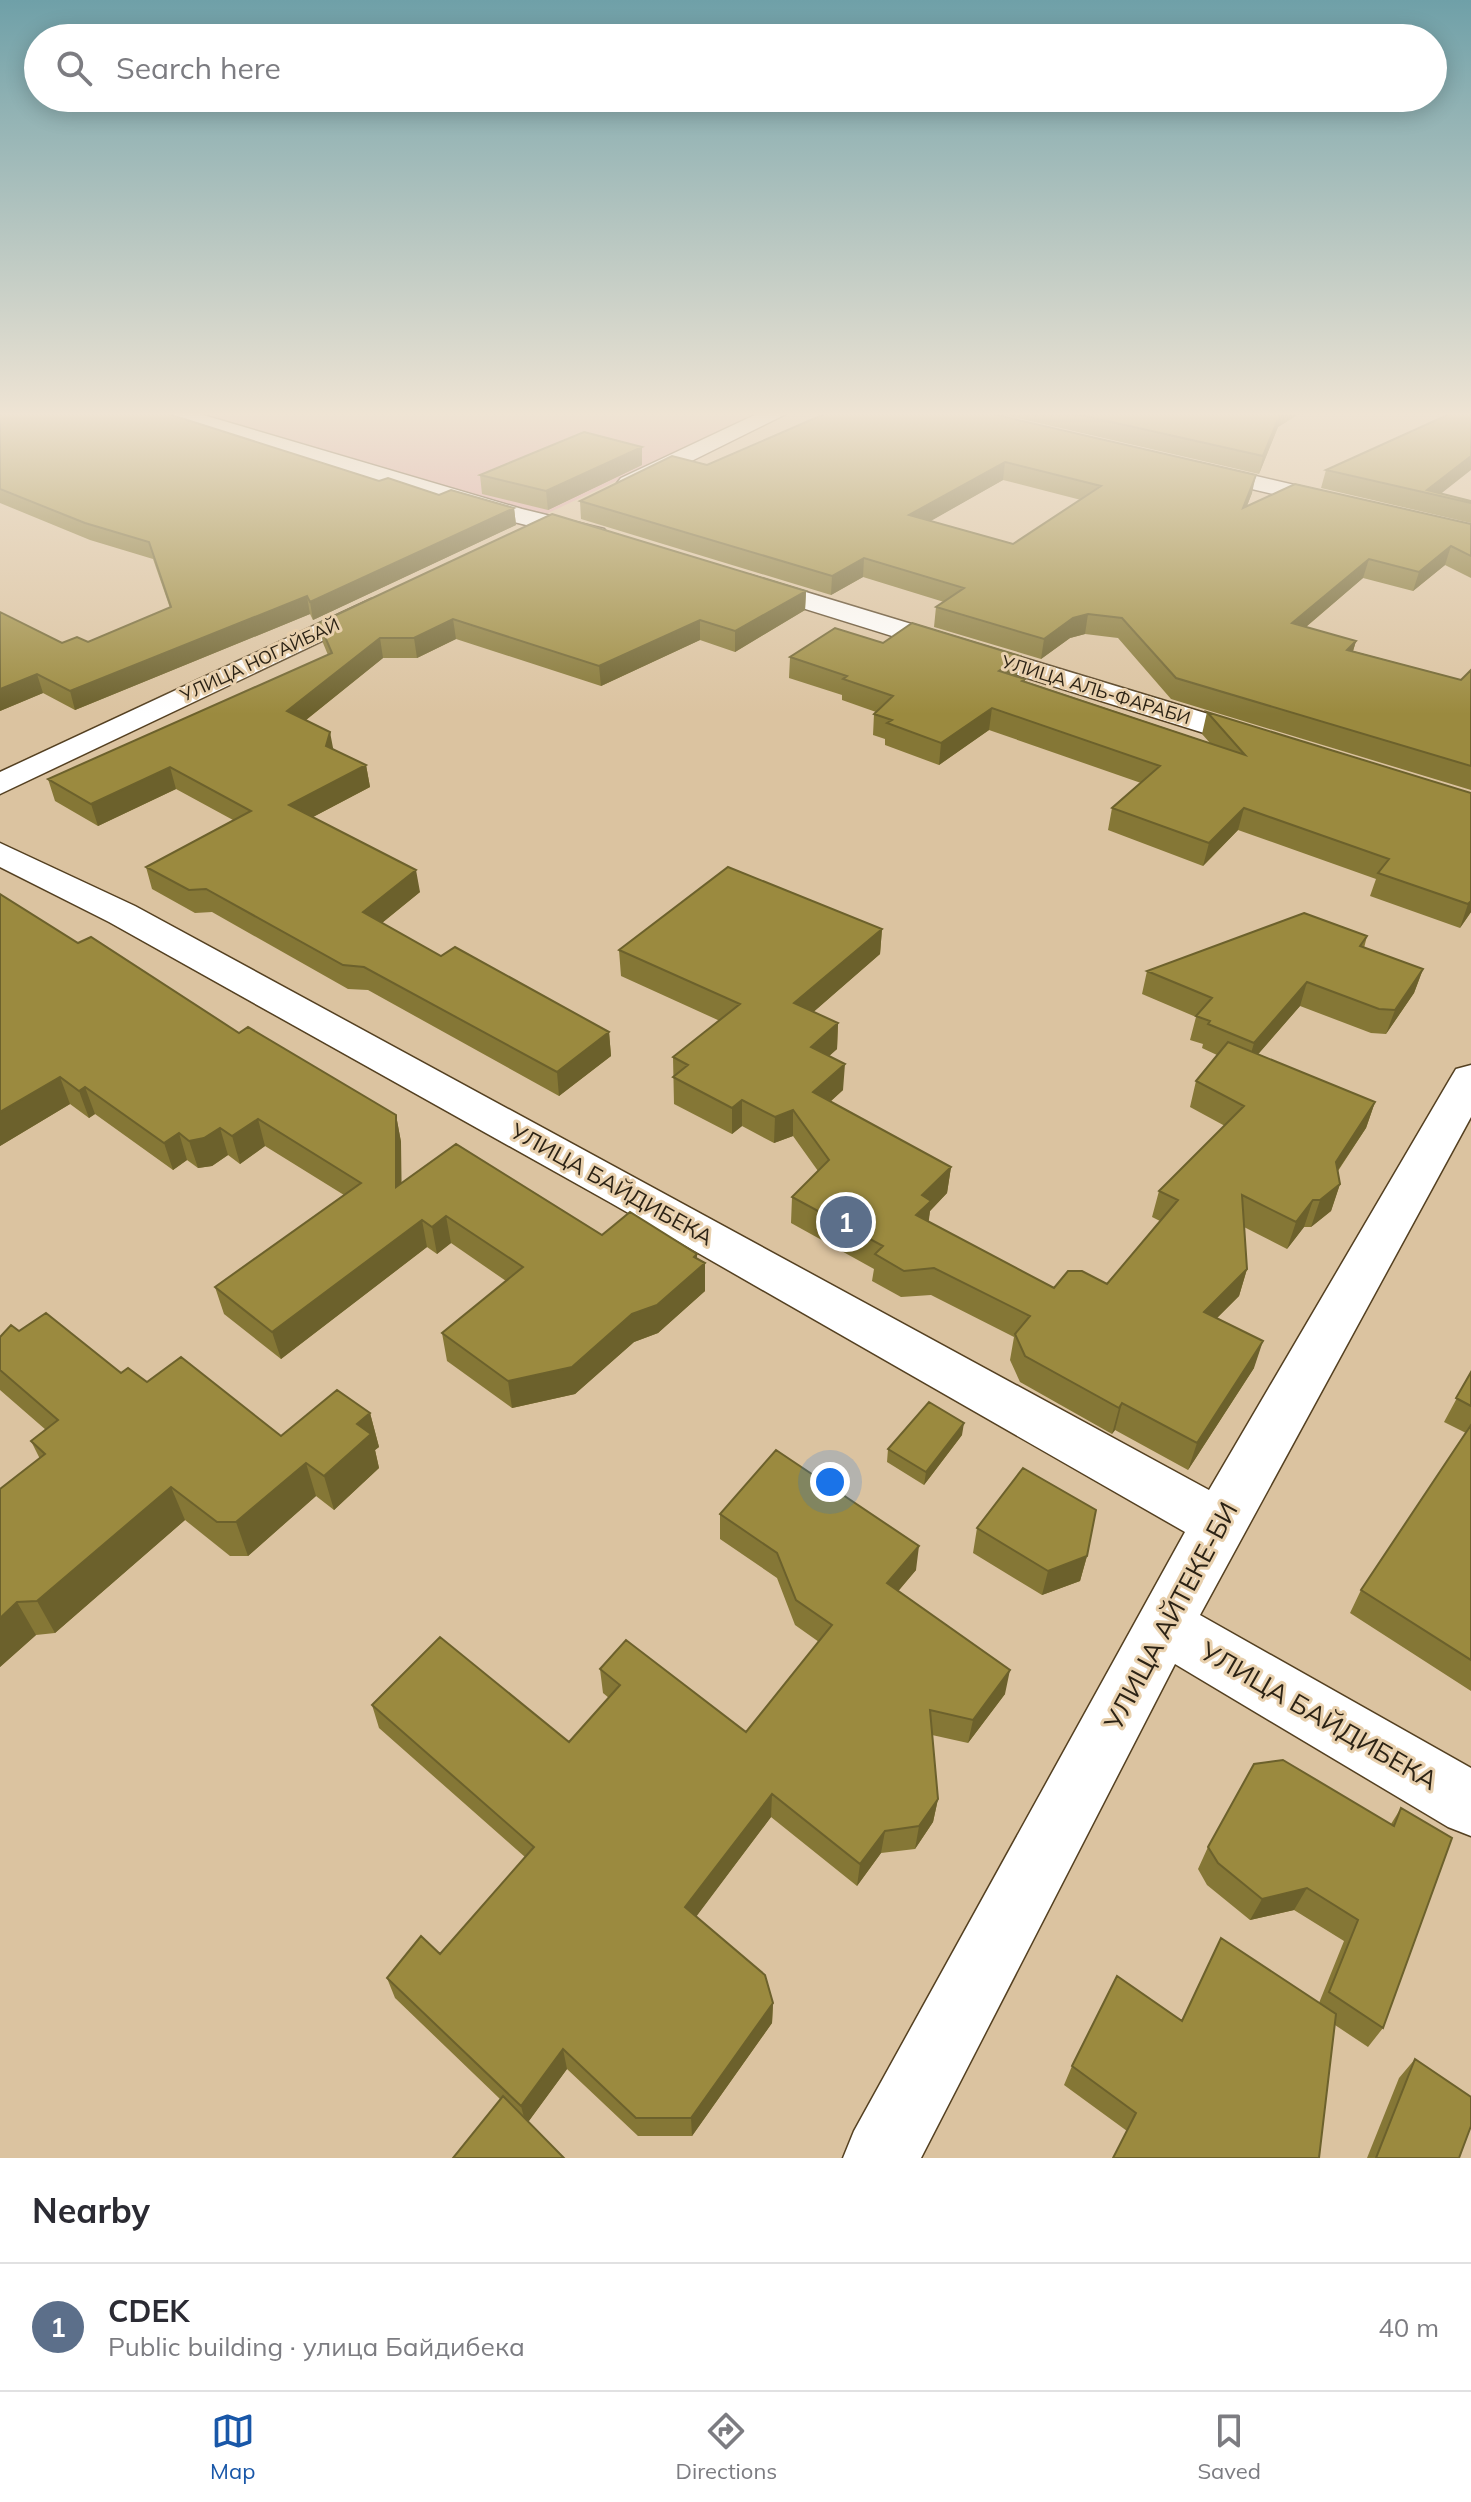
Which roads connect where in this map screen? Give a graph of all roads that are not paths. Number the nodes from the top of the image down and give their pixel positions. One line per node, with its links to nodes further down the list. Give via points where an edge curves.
1 (508, 513): 3 (street)
2 (569, 513): 3 (street)
3 (552, 521): 4 (street); 5 (street)
4 (510, 541)
5 (625, 544)
6 (726, 575): 8 (street, УЛИЦА АЛЬ-ФАРАБИ)
7 (396, 595): 9 (street, УЛИЦА НОГАЙБАЙ)
8 (1281, 747)
9 (0, 784)
10 (0, 853): 12 (street, УЛИЦА БАЙДИБЕКА, via 122,914 614,1184)
11 (1471, 1079): 12 (street, УЛИЦА АЙТЕКЕ-БИ)
12 (1219, 1523): 13 (street, УЛИЦА АЙТЕКЕ-БИ)
13 (1167, 1627): 14 (street, УЛИЦА БАЙДИБЕКА); 15 (street, УЛИЦА АЙТЕКЕ-БИ)
14 (1471, 1804)
15 (881, 2158)

